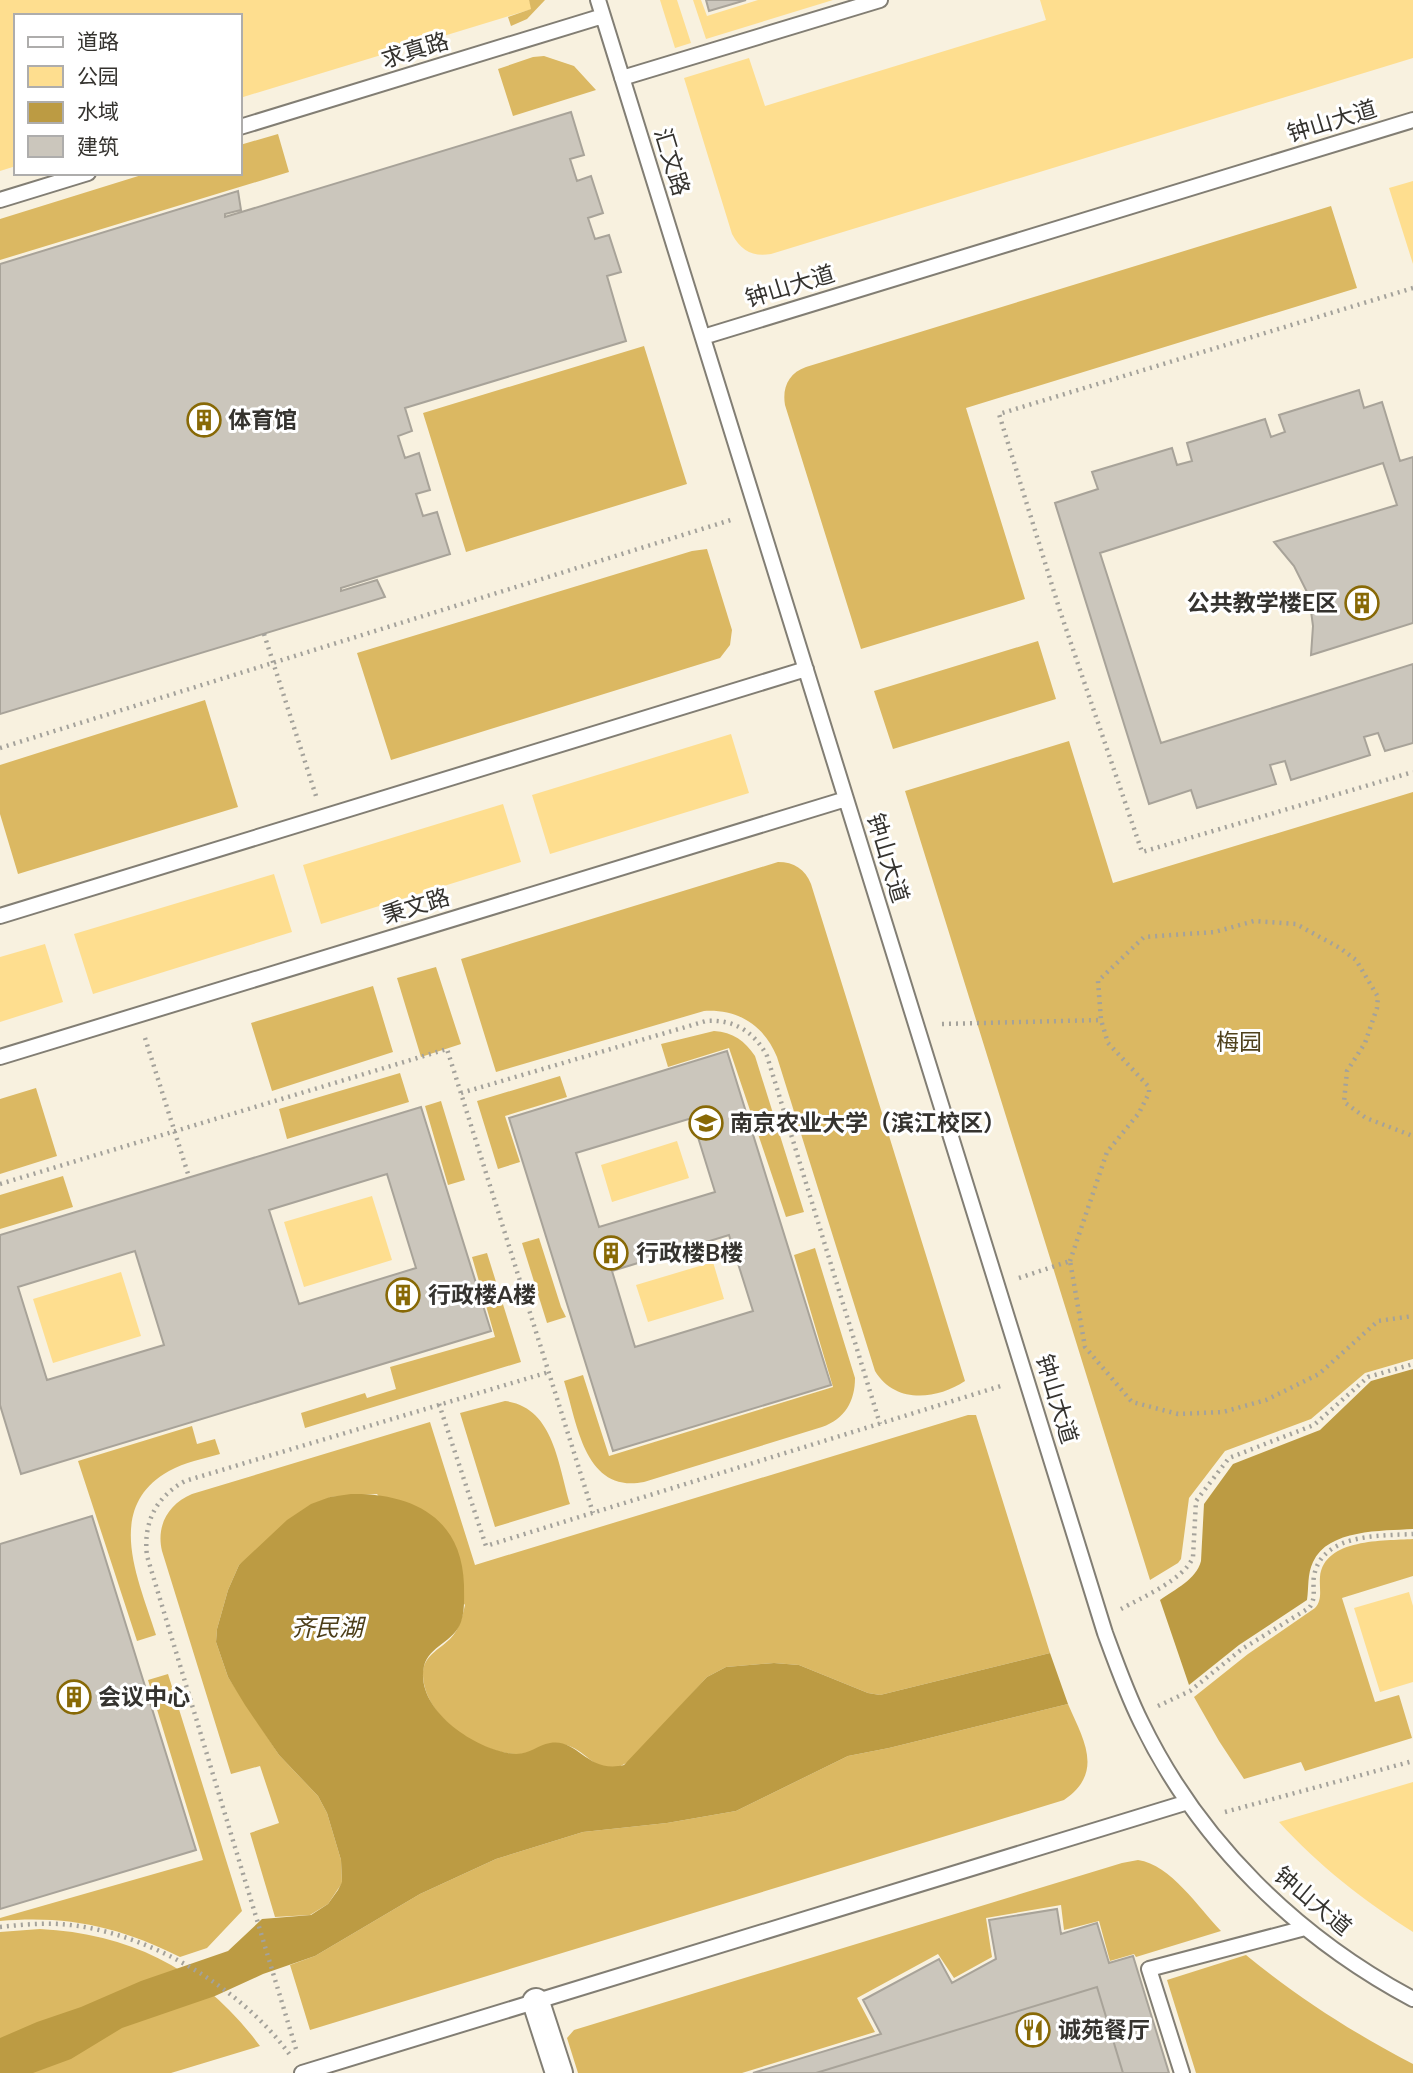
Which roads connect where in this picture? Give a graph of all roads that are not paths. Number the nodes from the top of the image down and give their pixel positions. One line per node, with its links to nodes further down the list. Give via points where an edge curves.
1 (598, 0): 3 (lane, 汇文路)
2 (880, 0): 4 (lane)
3 (603, 16): 4 (lane, 汇文路); 6 (lane, 求真路)
4 (622, 78): 9 (lane, 汇文路)
5 (1413, 120): 9 (lane, 钟山大道)
6 (242, 126)
7 (81, 175): 8 (lane)
8 (0, 200)
9 (703, 337): 10 (lane, 钟山大道)
10 (806, 669): 11 (lane, 钟山大道); 12 (lane)
11 (846, 799): 13 (lane, 秉文路); 14 (lane, 钟山大道, via 1101,1620 1137,1714)
12 (0, 916)
13 (0, 1057)
14 (1188, 1802): 15 (lane, 钟山大道, via 1252,1880); 17 (lane)
15 (1305, 1928): 16 (lane, 钟山大道); 20 (lane, via 1149,1969)
16 (1413, 1999)
17 (536, 2002): 18 (lane); 19 (street)
18 (303, 2073)
19 (559, 2073)
20 (1182, 2073)

